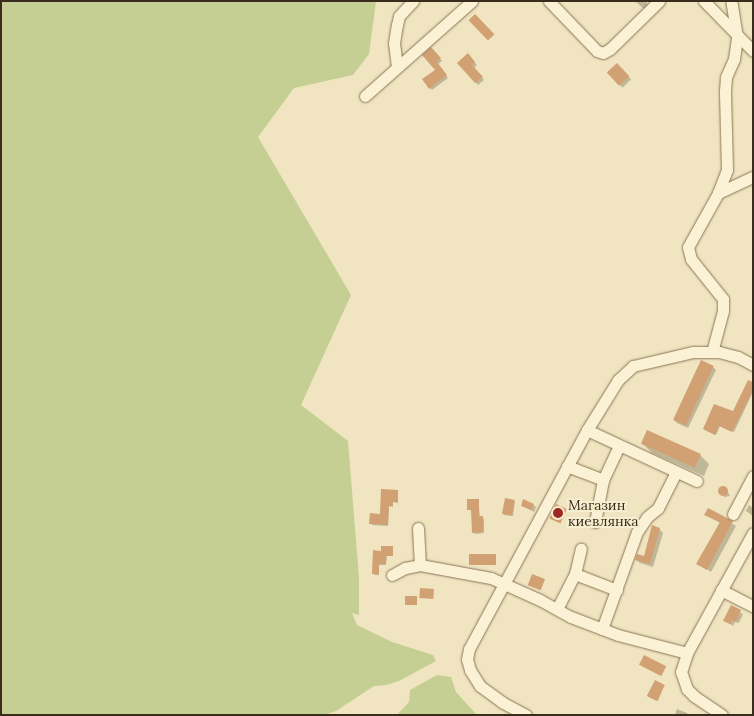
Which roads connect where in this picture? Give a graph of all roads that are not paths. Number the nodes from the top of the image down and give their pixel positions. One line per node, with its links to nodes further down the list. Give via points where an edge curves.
1 (413, 1): 9 (street, via 397,25 394,43)
2 (550, 1): 3 (street, via 597,52 602,53 610,49)
3 (658, 1)
4 (704, 1): 7 (street)
5 (731, 1): 7 (street)
6 (467, 2): 9 (street)
7 (738, 37): 8 (street); 12 (street, via 726,77 728,160)
8 (753, 51)
9 (398, 67): 10 (street)
10 (365, 96)
11 (753, 177): 12 (street)
12 (718, 193): 13 (street, via 688,247 691,259 723,299)
13 (712, 352): 14 (street, via 738,357); 15 (street, via 673,356 647,362 625,372)
14 (753, 365)
15 (587, 430): 16 (street); 17 (street)
16 (619, 446): 18 (street); 19 (street)
17 (567, 466): 19 (street); 30 (street)
18 (676, 472): 20 (street); 31 (street, via 658,508 637,532)
19 (603, 480): 23 (street)
20 (697, 481)
21 (751, 481): 22 (street)
22 (733, 514)
23 (595, 522)
24 (418, 528): 27 (street)
25 (753, 533): 32 (street)
26 (581, 549): 28 (street)
27 (420, 565): 29 (street); 30 (street)
28 (575, 574): 31 (street); 34 (street)
29 (392, 575)
30 (505, 583): 34 (street); 37 (street, via 474,637 467,659 480,686)
31 (617, 590): 35 (street)
32 (721, 590): 33 (street); 36 (street)
33 (753, 606)
34 (557, 609): 35 (street)
35 (602, 628): 36 (street)
36 (687, 653): 38 (street, via 681,672 687,689)
37 (526, 715)
38 (722, 715)

